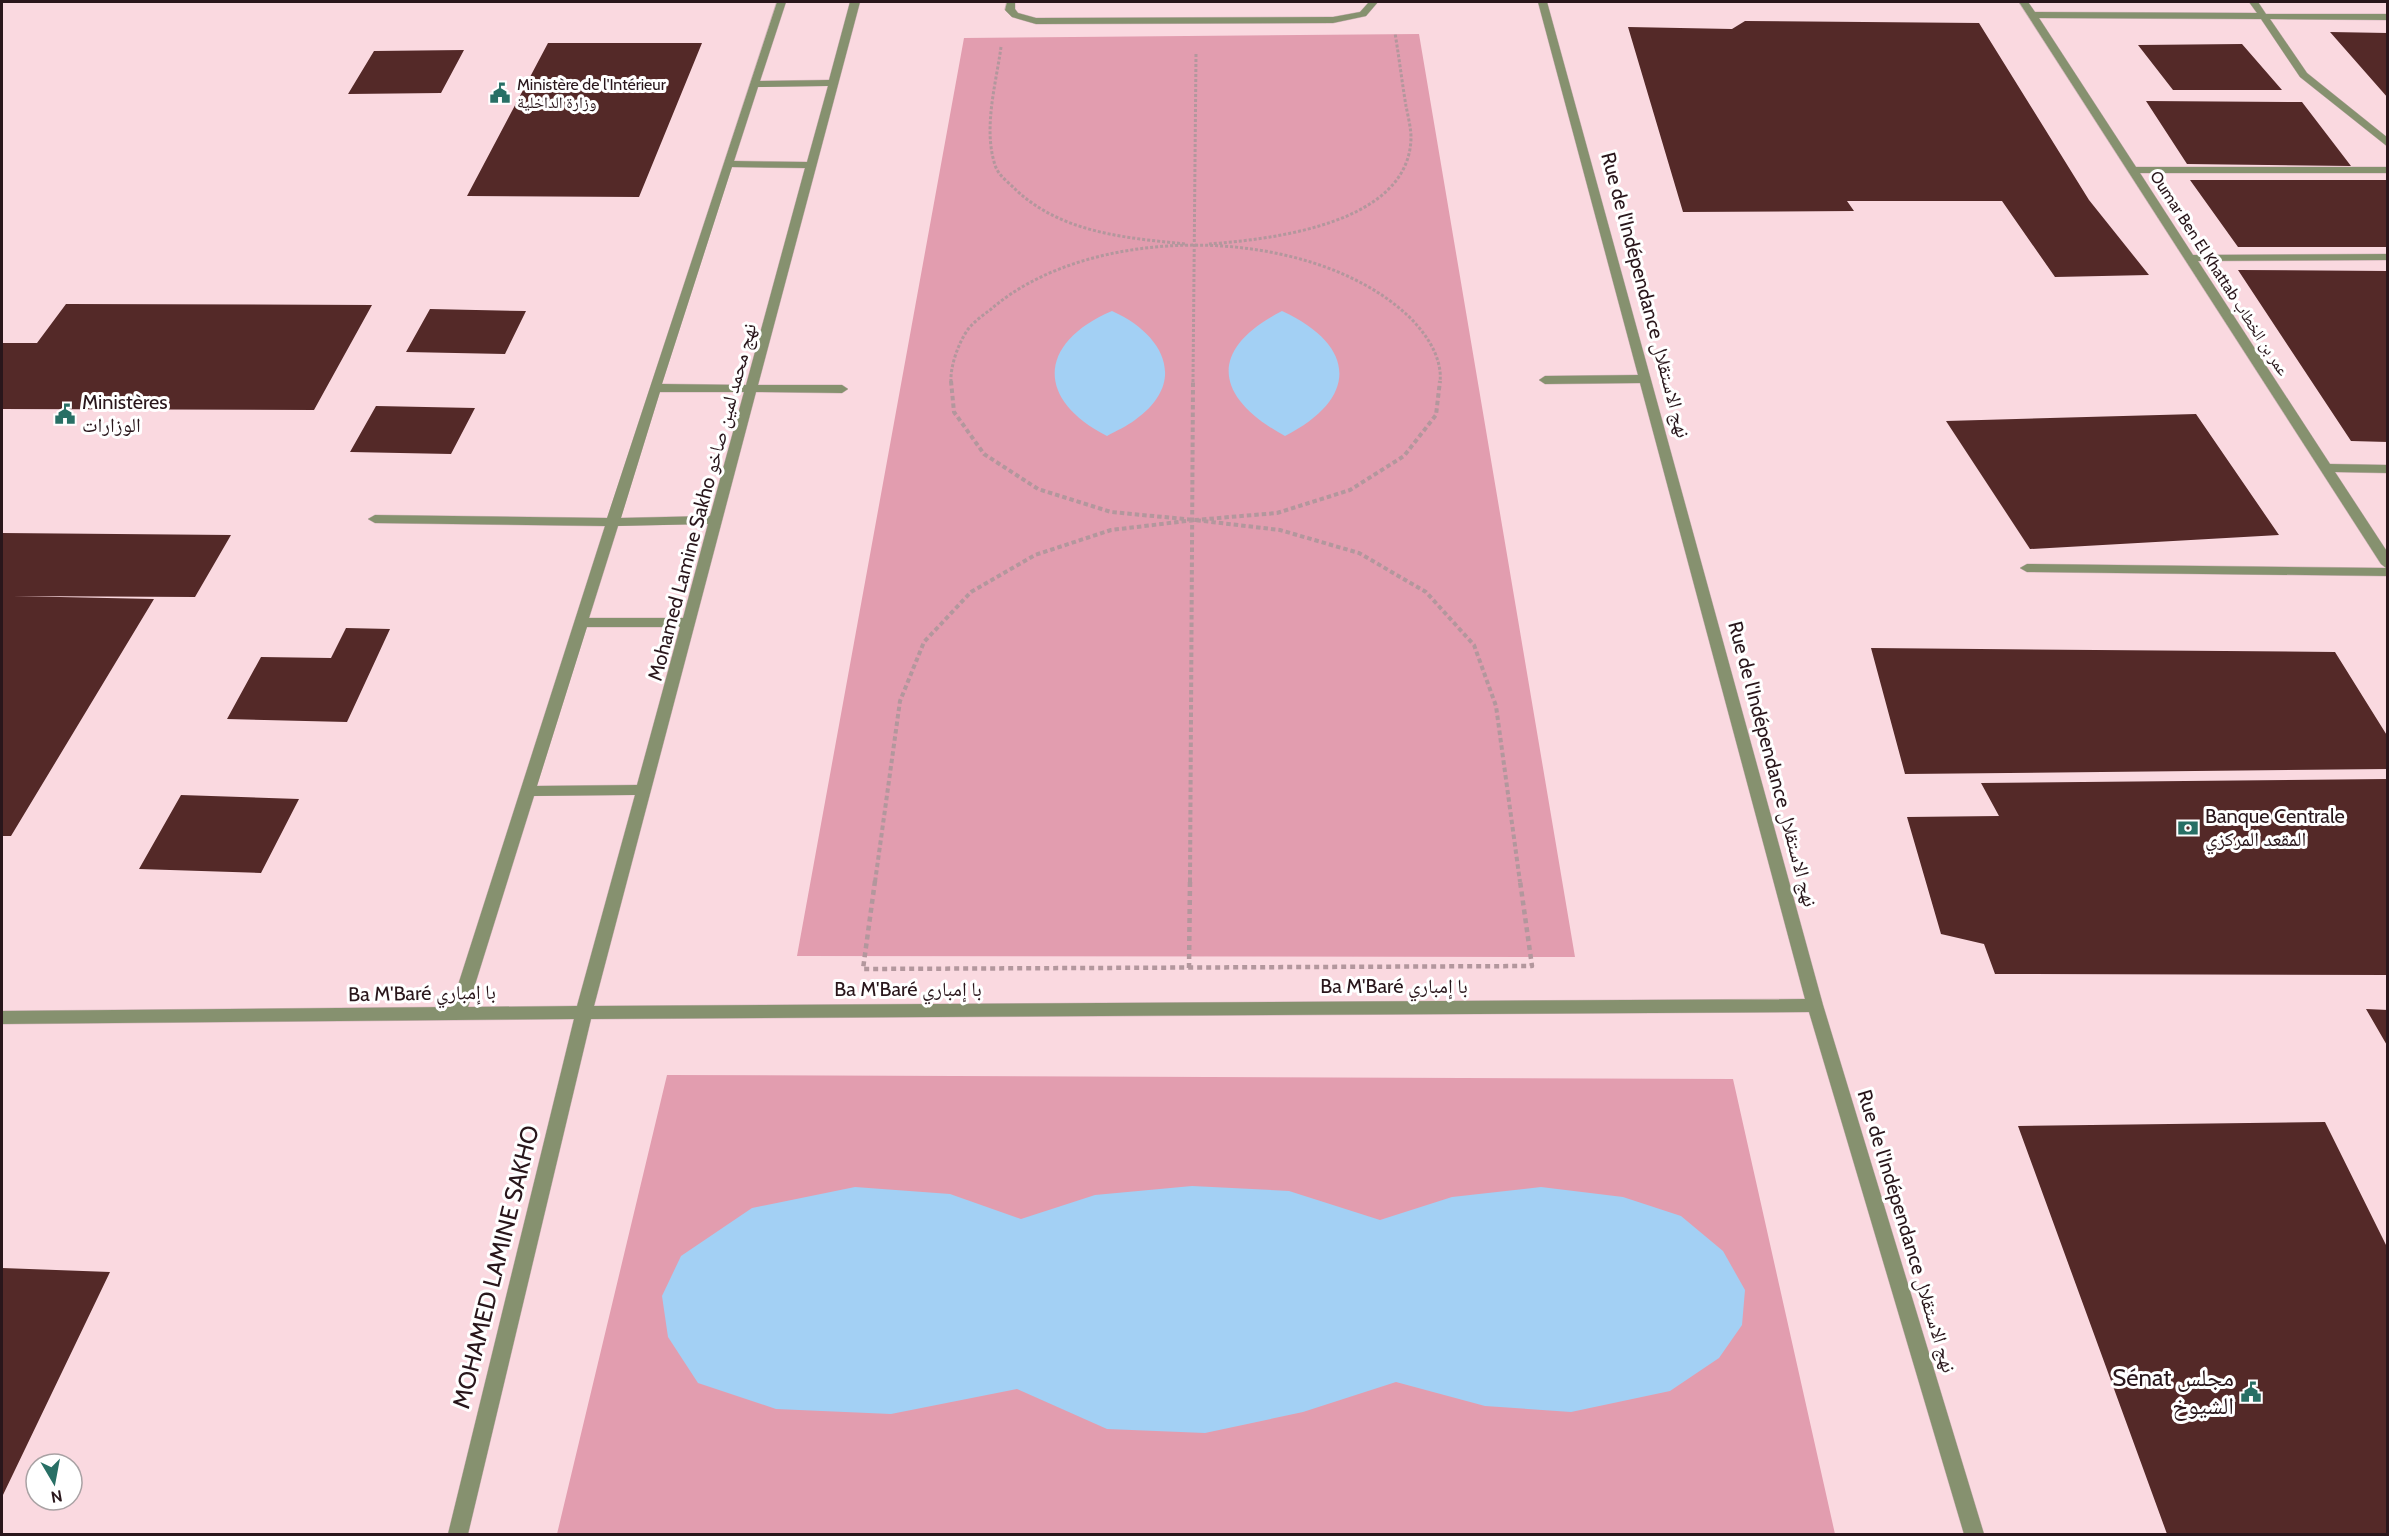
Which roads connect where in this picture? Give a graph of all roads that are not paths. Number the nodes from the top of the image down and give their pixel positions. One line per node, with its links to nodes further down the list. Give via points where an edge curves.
1 (781, 2): 12 (street)
2 (855, 2): 11 (street, Mohamed Lamine Sakho نهج محمد لمين صاخو)
3 (1011, 2): 4 (street, via 1010,10 1015,15 1036,21 1333,20 1363,14)
4 (1373, 2)
5 (1543, 2): 20 (street, Rue de l'Indépendance نهج الاستقلال)
6 (2024, 2): 8 (street, Oumar Ben El Khattab عمر بن الخطاب)
7 (2254, 2): 9 (street)
8 (2033, 15): 9 (street); 16 (street, Oumar Ben El Khattab عمر بن الخطاب)
9 (2264, 16): 10 (street); 13 (street, via 2303,75)
10 (2388, 17)
11 (833, 83): 12 (street); 15 (street, Mohamed Lamine Sakho نهج محمد لمين صاخو)
12 (754, 84): 14 (street)
13 (2388, 144)
14 (728, 164): 15 (street); 22 (street)
15 (812, 165): 23 (street, Mohamed Lamine Sakho نهج محمد لمين صاخو)
16 (2133, 170): 17 (street); 19 (street, Oumar Ben El Khattab عمر بن الخطاب)
17 (2388, 170)
18 (2388, 257): 19 (street)
19 (2191, 258): 25 (street, Oumar Ben El Khattab عمر بن الخطاب)
20 (1645, 379): 21 (street); 37 (street, Rue de l'Indépendance نهج الاستقلال)
21 (1545, 380)
22 (655, 388): 23 (street); 29 (street)
23 (753, 388): 24 (street); 28 (street, Mohamed Lamine Sakho نهج محمد لمين صاخو)
24 (842, 389)
25 (2327, 468): 26 (street); 30 (street, Oumar Ben El Khattab عمر بن الخطاب)
26 (2388, 469)
27 (375, 519): 29 (street)
28 (717, 520): 29 (street); 33 (street, Mohamed Lamine Sakho نهج محمد لمين صاخو)
29 (613, 522): 34 (street)
30 (2388, 564)
31 (2027, 568): 32 (street)
32 (2388, 572)
33 (690, 622): 34 (street); 35 (street, Mohamed Lamine Sakho نهج محمد لمين صاخو)
34 (581, 623): 36 (street)
35 (644, 790): 36 (street); 38 (street, Mohamed Lamine Sakho نهج محمد لمين صاخو)
36 (528, 791): 39 (street)
37 (1815, 1005): 38 (street, Ba M'Baré با إمباري); 42 (street, Rue de l'Indépendance نهج الاستقلال)
38 (584, 1012): 39 (street, Ba M'Baré با إمباري); 41 (street, MOHAMED LAMINE SAKHO)
39 (458, 1013): 40 (street, Ba M'Baré با إمباري)
40 (2, 1018)
41 (458, 1534)
42 (1974, 1534)

